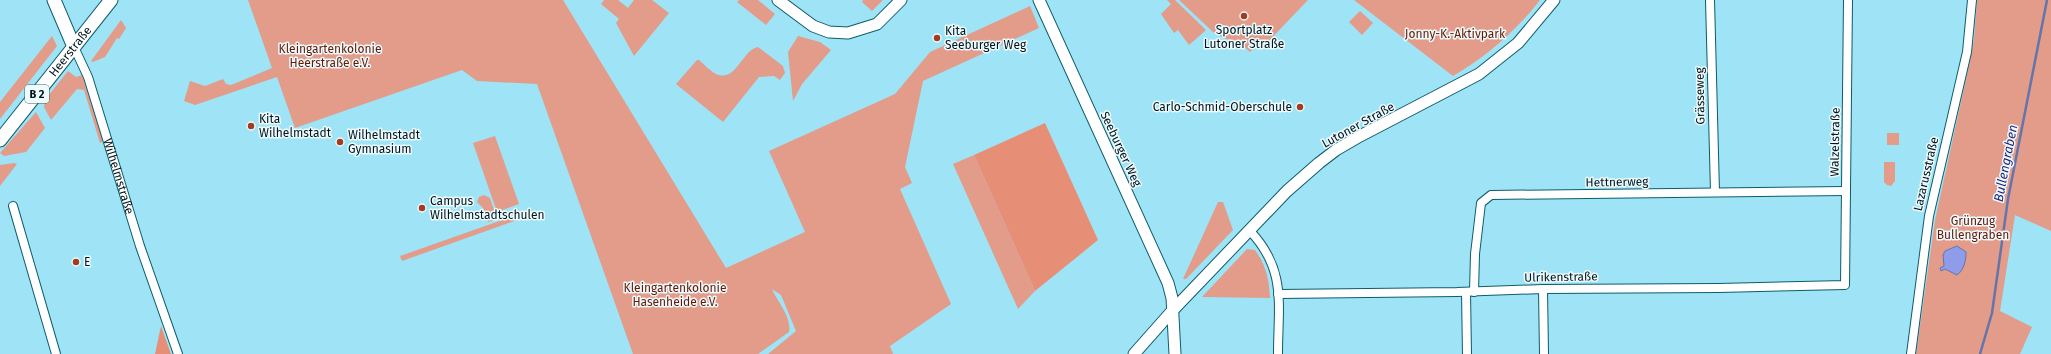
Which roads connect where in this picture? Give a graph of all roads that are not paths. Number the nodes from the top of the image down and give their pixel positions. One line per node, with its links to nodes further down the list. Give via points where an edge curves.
1 (54, 0): 10 (main road, Wilhelmstraße)
2 (111, 0): 10 (main road, Heerstraße)
3 (778, 0): 4 (street, via 812,26 829,32 848,33 877,24)
4 (901, 0)
5 (1039, 0): 20 (street, Seeburger Weg, via 1155,254 1169,289)
6 (1554, 0): 15 (street, Lutoner Straße, via 1531,30 1493,64 1463,83 1336,150 1296,183)
7 (1710, 0): 13 (street, Grässeweg)
8 (1848, 0): 12 (street, Walzelstraße)
9 (1972, 0): 28 (street, Lazarusstraße, via 1967,52 1929,216)
10 (74, 47): 11 (main road, Heerstraße / B 2); 22 (street, Wilhelmstraße, via 88,77 140,246)
11 (0, 140)
12 (1846, 191): 13 (street, Hettnerweg); 16 (street, Walzelstraße)
13 (1715, 192): 18 (street, Hettnerweg, via 1491,195 1482,203)
14 (13, 206): 21 (street)
15 (1250, 231): 19 (street, via 1270,256 1277,275); 20 (street, Lutoner Straße)
16 (1845, 285): 17 (street, Ulrikenstraße)
17 (1543, 289): 18 (street, Ulrikenstraße); 27 (street)
18 (1470, 292): 19 (street, Ulrikenstraße); 26 (street, Hettnerweg)
19 (1278, 294): 25 (street)
20 (1173, 310): 23 (street, Lutoner Straße); 24 (street, Seeburger Weg)
21 (56, 354)
22 (178, 354)
23 (1134, 354)
24 (1175, 354)
25 (1278, 354)
26 (1467, 354)
27 (1544, 354)
28 (1910, 354)

